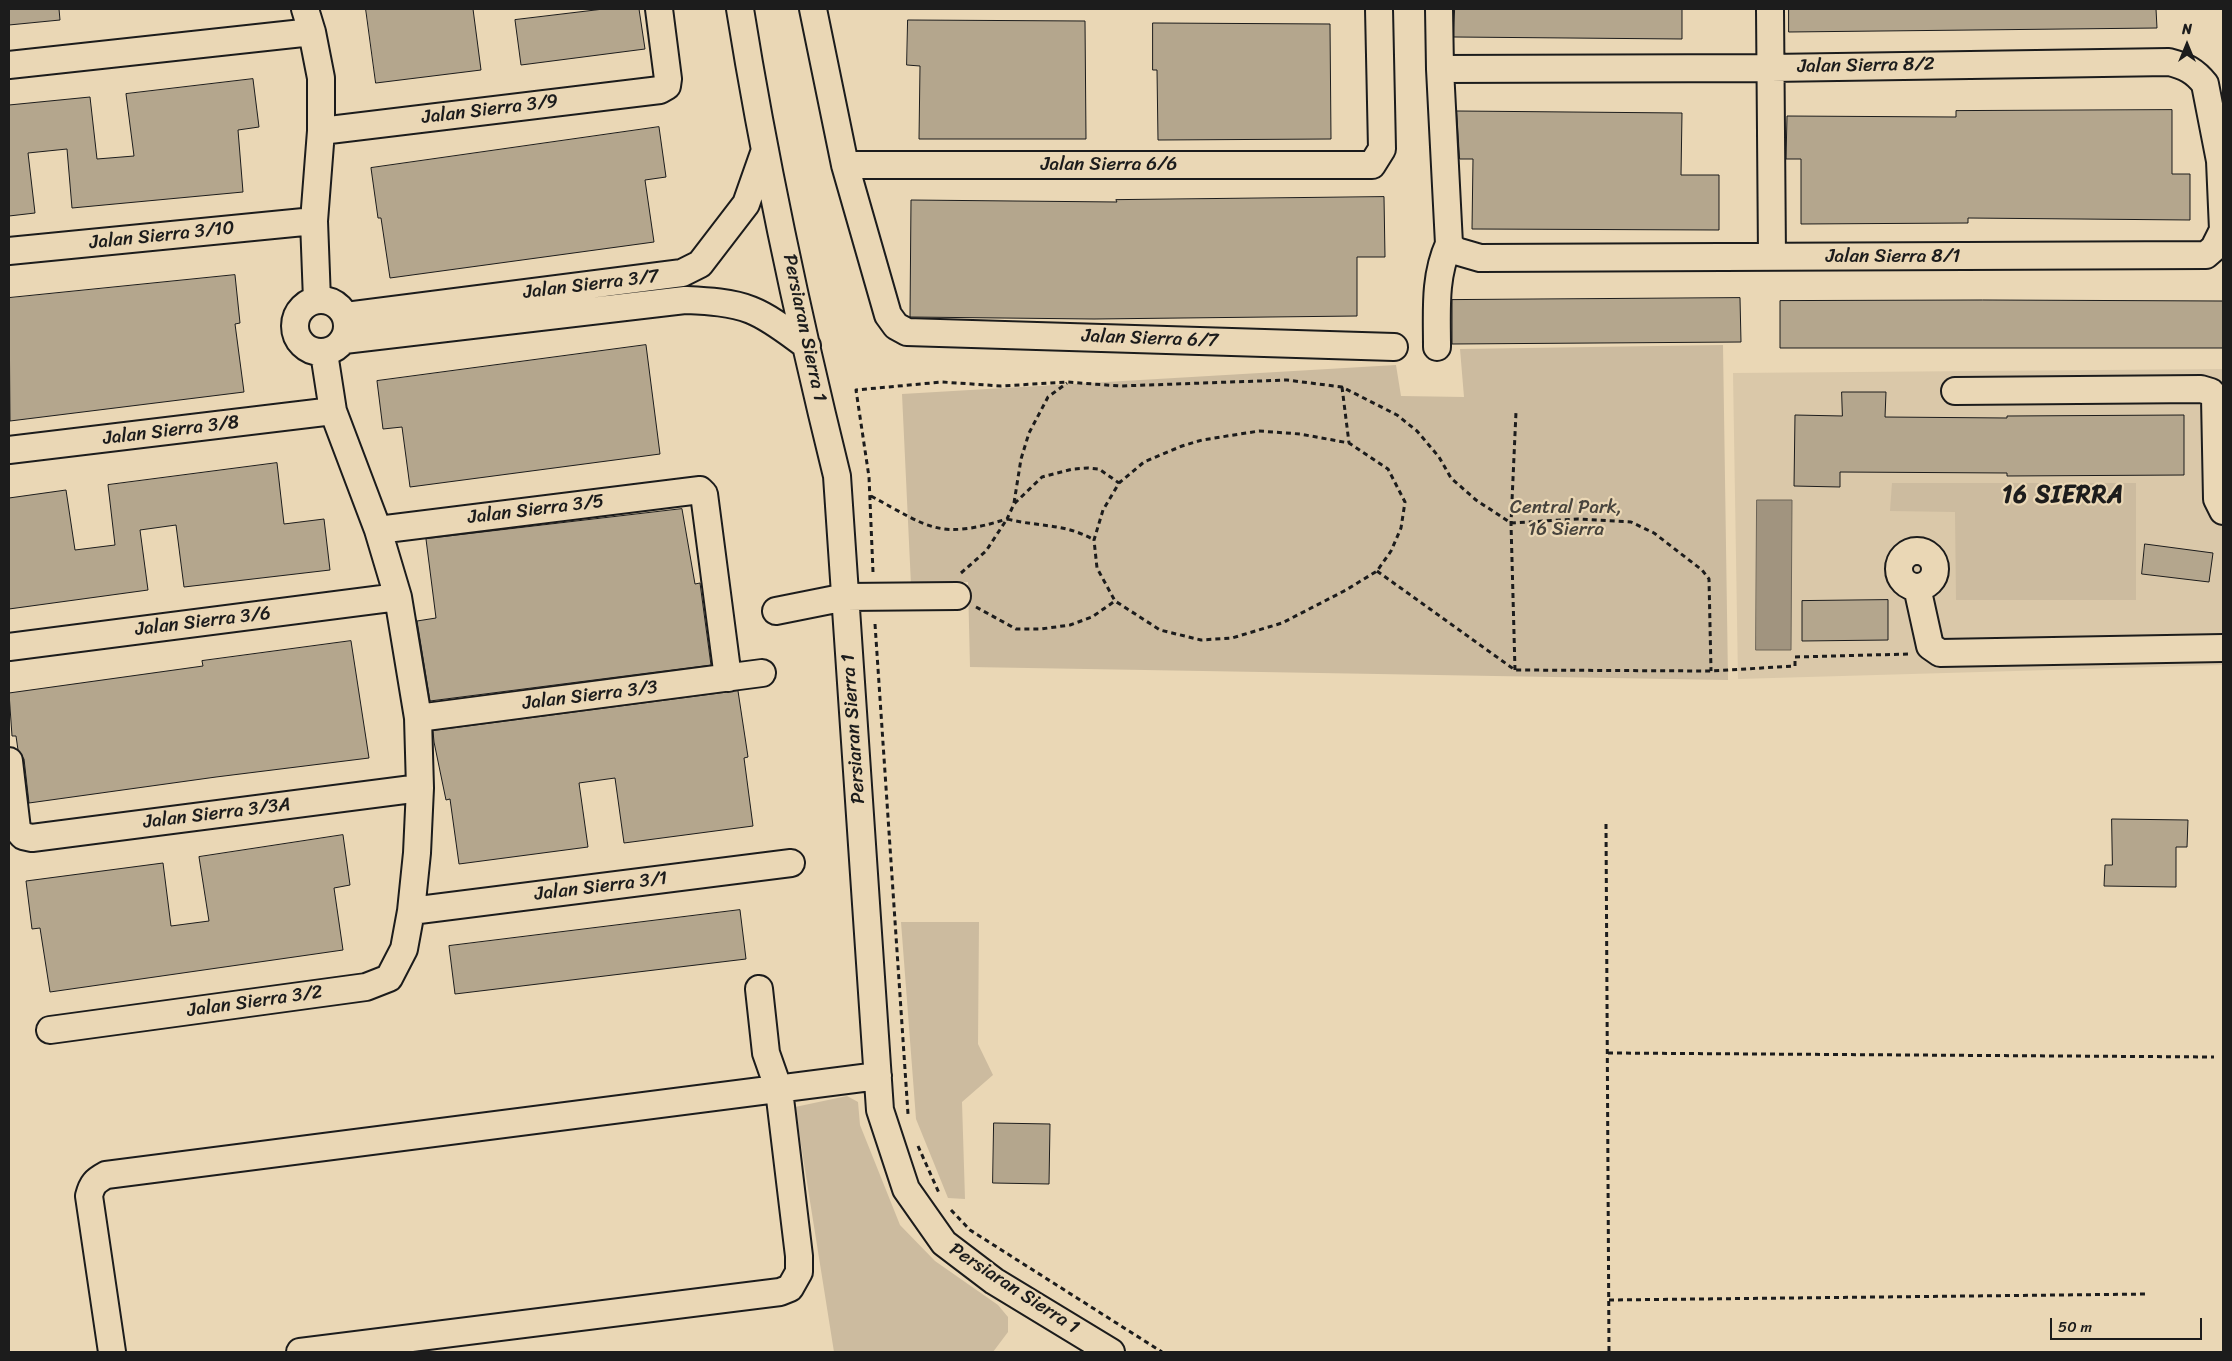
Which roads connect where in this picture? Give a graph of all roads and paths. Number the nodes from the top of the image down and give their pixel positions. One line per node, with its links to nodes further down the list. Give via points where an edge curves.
1 (659, 9): 11 (street, Jalan Sierra 3/9, via 668,79 667,86 660,90)
2 (740, 9): 12 (street, Persiaran Sierra 1)
3 (813, 9): 14 (street)
4 (1379, 9): 14 (street, Jalan Sierra 6/6, via 1382,149 1372,165)
5 (1439, 9): 10 (street)
6 (1770, 9): 9 (street)
7 (308, 20): 8 (street); 11 (street, via 321,78)
8 (9, 65)
9 (1771, 68): 10 (street, Jalan Sierra 8/2); 13 (street, Jalan Sierra 8/2, via 2170,62 2186,66 2205,84); 20 (street)
10 (1440, 69): 18 (street)
11 (321, 132): 16 (street)
12 (765, 147): 15 (street, Persiaran Sierra 1); 17 (street, Jalan Sierra 3/7, via 746,204)
13 (2220, 161): 20 (street, Jalan Sierra 8/1, via 2222,230 2214,248 2206,255)
14 (845, 165): 31 (street, Jalan Sierra 6/7, via 888,315 896,326 906,332)
15 (779, 215): 17 (street); 25 (street, Persiaran Sierra 1)
16 (314, 221): 19 (street, Jalan Sierra 3/10); 23 (street)
17 (731, 225): 21 (street, Jalan Sierra 3/7, via 700,264)
18 (1449, 244): 20 (street, Jalan Sierra 8/1, via 1456,251 1480,258); 32 (street, via 1437,282)
19 (9, 251)
20 (1772, 257)
21 (682, 273): 22 (street, Jalan Sierra 3/7); 24 (street)
22 (574, 287): 27 (street); 28 (street, Jalan Sierra 3/7)
23 (317, 300): 29 (street, via 334,303); 29 (street, via 308,302 296,316 296,334 300,342 314,352)
24 (685, 300): 26 (street, Jalan Sierra 3/7); 27 (street, Jalan Sierra 3/7)
25 (798, 304): 26 (street); 30 (street, Persiaran Sierra 1)
26 (749, 310): 30 (street, Jalan Sierra 3/7)
27 (579, 312): 28 (street, Jalan Sierra 3/7)
28 (459, 314): 29 (street, Jalan Sierra 3/7)
29 (338, 336): 36 (street, Jalan Sierra 3/2)
30 (807, 346): 53 (street, Persiaran Sierra 1, via 838,476)
31 (1394, 347)
32 (1437, 347)
33 (1068, 382): 34 (path, via 1120,386 1287,380); 41 (path, via 1001,386 942,382 856,390 865,438); 42 (path, via 1048,397 1029,433)
34 (1342, 387): 38 (path); 45 (path, via 1397,415 1417,431 1451,478 1476,500)
35 (1955, 391): 43 (street, via 2201,389 2211,392 2215,398 2217,500)
36 (333, 411): 39 (street, Jalan Sierra 3/8); 46 (street, Jalan Sierra 3/2)
37 (1516, 412): 45 (path)
38 (1349, 443): 40 (path, via 1259,431 1202,440 1144,462); 48 (path, via 1388,469 1405,502 1401,528 1392,551)
39 (9, 450)
40 (1118, 482): 42 (path, via 1099,469 1073,469 1042,477); 47 (path, via 1103,510)
41 (870, 496): 44 (path, via 928,527 942,530 970,530); 49 (path)
42 (1014, 504): 44 (path)
43 (2223, 511)
44 (1007, 519): 47 (path, via 1059,526); 51 (path, via 986,551 956,578 953,590)
45 (1511, 523): 60 (path); 61 (path, via 1608,519 1631,522 1654,533 1709,579)
46 (378, 530): 52 (street, Jalan Sierra 3/2); 63 (street, Jalan Sierra 3/5, via 700,490 704,494)
47 (1094, 540): 54 (path, via 1097,568)
48 (1376, 570): 54 (path, via 1346,590 1282,623 1232,638 1200,640 1160,630); 60 (path)
49 (873, 572)
50 (1917, 587): 59 (street, via 1930,646)
51 (956, 596): 53 (street); 54 (path, via 1016,629 1070,625 1092,617)
52 (398, 597): 57 (street, Jalan Sierra 3/6); 64 (street, Jalan Sierra 3/2)
53 (846, 597): 55 (street); 74 (street, Persiaran Sierra 1)
54 (1115, 601)
55 (776, 612)
56 (875, 624): 76 (path)
57 (9, 647)
58 (2223, 648): 59 (street)
59 (1940, 653): 61 (path, via 1796,656 1795,666)
60 (1515, 670): 61 (path)
61 (1711, 671)
62 (762, 673): 63 (street, Jalan Sierra 3/3)
63 (728, 678): 64 (street, Jalan Sierra 3/3)
64 (418, 718): 66 (street, Jalan Sierra 3/2)
65 (9, 761): 66 (street, Jalan Sierra 3/3A, via 17,829 23,836 32,838)
66 (420, 788): 69 (street, Jalan Sierra 3/2, via 418,853)
67 (1606, 824): 72 (path)
68 (791, 863): 69 (street, Jalan Sierra 3/1)
69 (411, 911): 71 (street, Jalan Sierra 3/2, via 404,949 389,978 366,987)
70 (759, 989): 75 (street, via 766,1053)
71 (50, 1030)
72 (1608, 1052): 73 (path); 81 (path)
73 (2214, 1057)
74 (878, 1076): 75 (street); 84 (street, Persiaran Sierra 1, via 880,1110 906,1189 944,1244 994,1281)
75 (779, 1090): 82 (street, via 106,1175 95,1180 89,1196); 83 (street, via 799,1256 799,1272 790,1288 780,1292)
76 (908, 1123)
77 (916, 1140): 78 (path)
78 (942, 1200)
79 (948, 1206): 85 (path, via 970,1230)
80 (2148, 1294): 81 (path)
81 (1609, 1300): 86 (path)
82 (112, 1352)
83 (300, 1352)
84 (1111, 1352)
85 (1162, 1352)
86 (1609, 1352)

